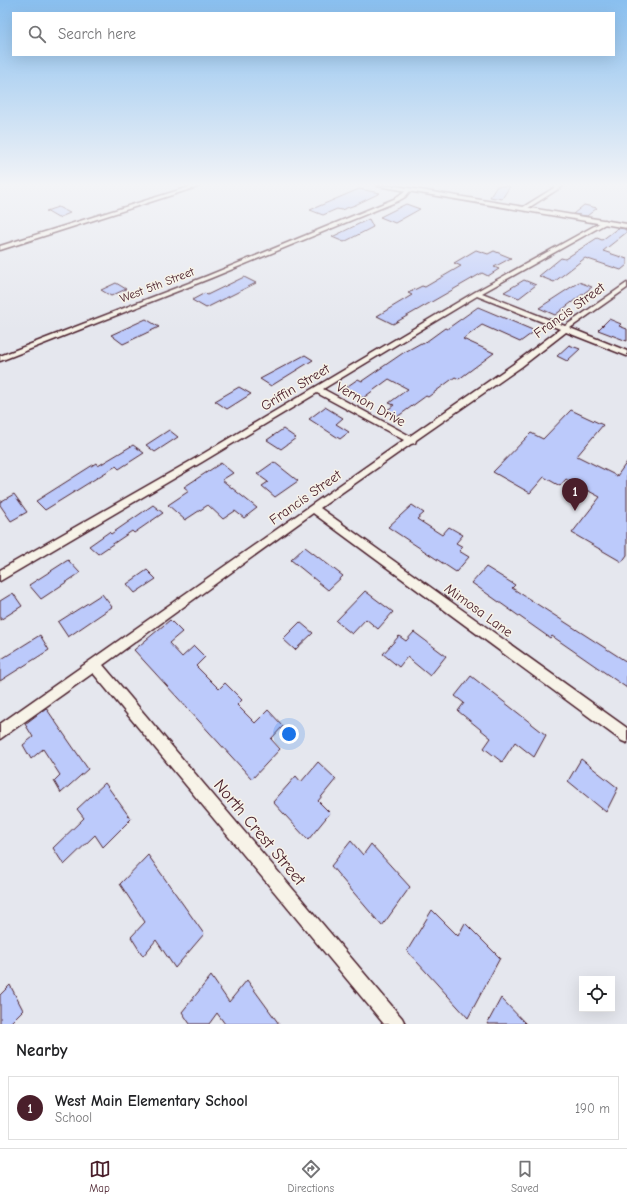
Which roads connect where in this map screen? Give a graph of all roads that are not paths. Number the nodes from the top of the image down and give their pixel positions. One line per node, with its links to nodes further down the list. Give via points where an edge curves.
1 (45, 234): 4 (street)
2 (314, 234): 9 (street, West 5th Street)
3 (584, 234): 6 (street, Griffin Street)
4 (0, 248)
5 (627, 285): 7 (street, Francis Street)
6 (477, 293): 7 (street); 10 (street, Griffin Street)
7 (565, 329): 8 (street); 11 (street, Francis Street)
8 (627, 354)
9 (0, 359)
10 (317, 389): 11 (street, Vernon Drive); 13 (street, Griffin Street)
11 (412, 440): 12 (street, Francis Street)
12 (314, 508): 14 (street, Francis Street); 16 (street, Mimosa Lane)
13 (0, 576)
14 (95, 665): 15 (street, Francis Street); 17 (street, North Crest Street)
15 (0, 732)
16 (627, 736)
17 (396, 1024)

